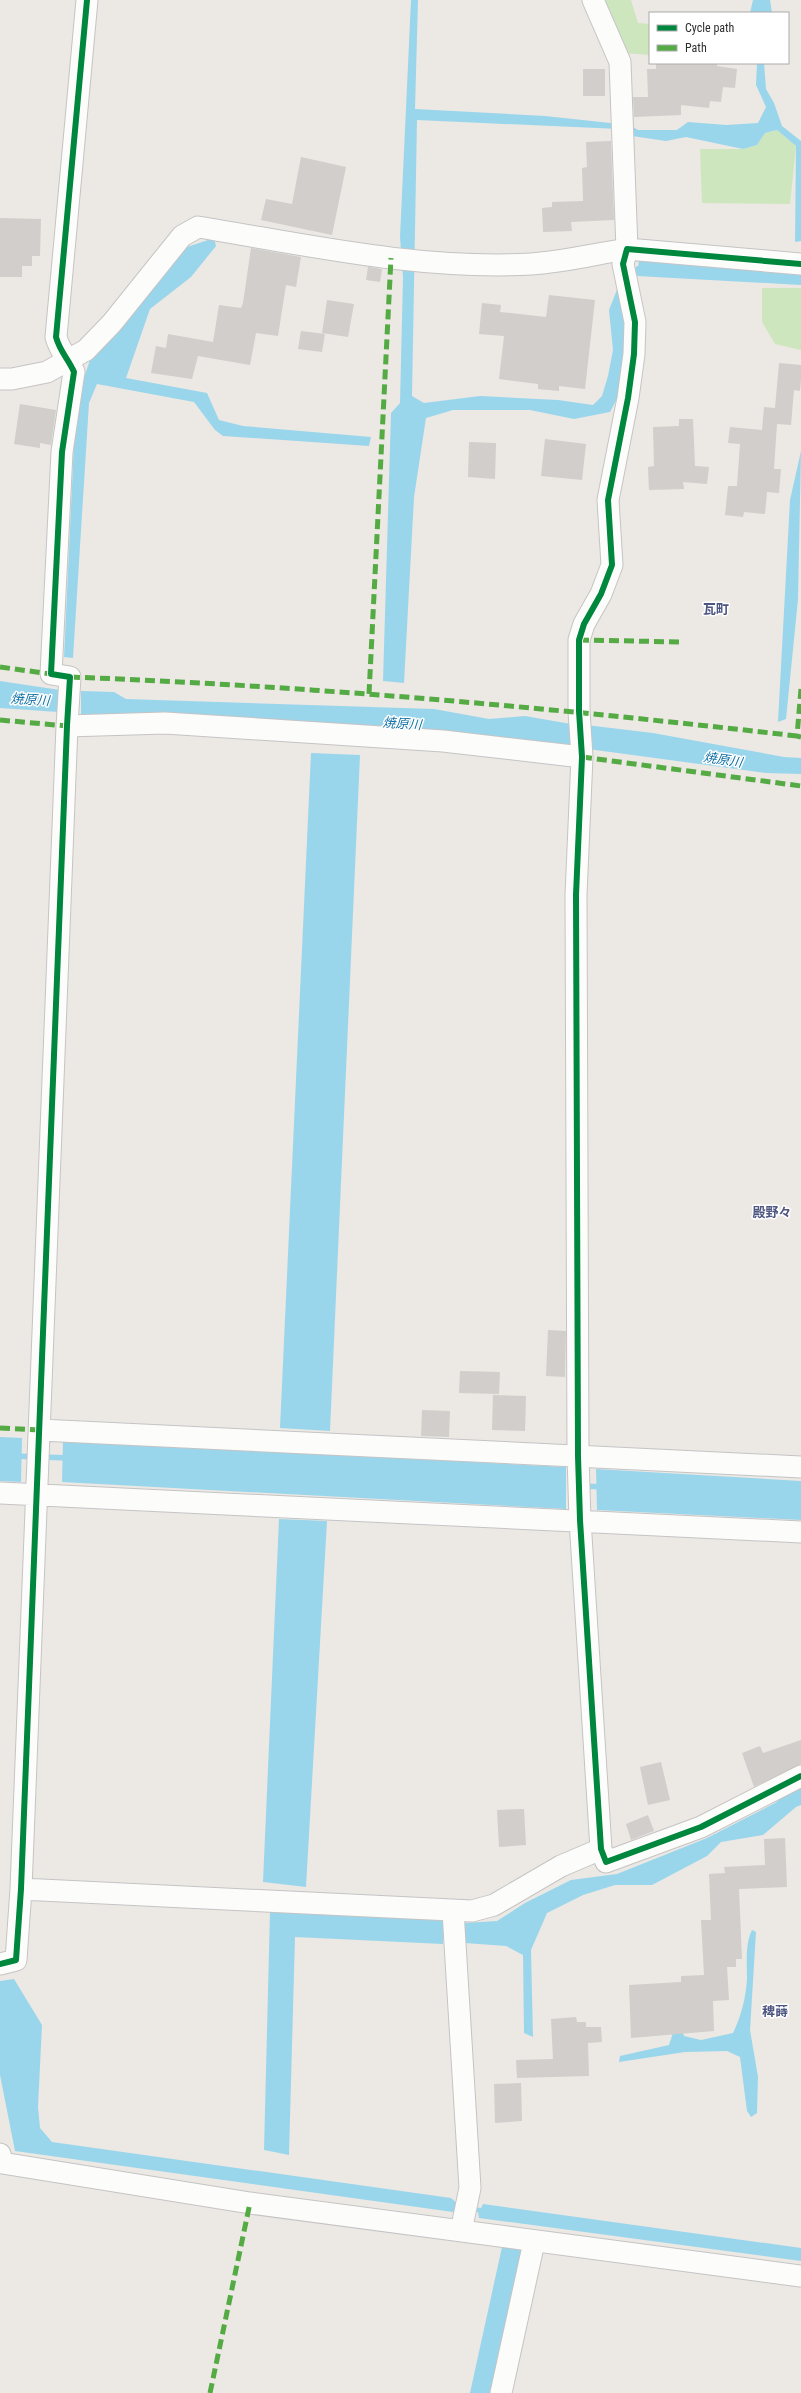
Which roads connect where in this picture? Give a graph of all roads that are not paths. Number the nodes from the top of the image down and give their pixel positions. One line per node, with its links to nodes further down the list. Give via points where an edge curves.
1 (87, 0): 5 (street, via 56,337 60,351)
2 (593, 0): 3 (street, via 620,62)
3 (625, 256): 4 (street); 5 (street, via 531,264 420,261 198,227 182,236 112,323 86,350); 8 (street, via 628,291 635,322 634,354 608,500 612,565 579,640)
4 (801, 264)
5 (69, 360): 6 (street, via 47,372); 7 (street, via 74,372 62,452 52,674 70,676)
6 (0, 379)
7 (68, 722): 8 (street, via 165,723 443,741); 9 (street)
8 (582, 757): 10 (street, via 576,895)
9 (40, 1432): 10 (street); 13 (street)
10 (578, 1456): 11 (street); 14 (street)
11 (801, 1468)
12 (0, 1492): 13 (street)
13 (36, 1492): 14 (street); 18 (street)
14 (580, 1520): 15 (street); 17 (street)
15 (801, 1532)
16 (801, 1776): 17 (street, via 701,1827 644,1850 606,1862)
17 (600, 1850): 19 (street, via 561,1866 494,1905 472,1911)
18 (21, 1889): 19 (street); 20 (street, via 16,1960)
19 (454, 1925): 22 (street, via 470,2188)
20 (0, 1964)
21 (0, 2154): 22 (street, via 2,2163 250,2203)
22 (463, 2224): 23 (street)
23 (534, 2242): 24 (street); 25 (street)
24 (801, 2276)
25 (502, 2393)

